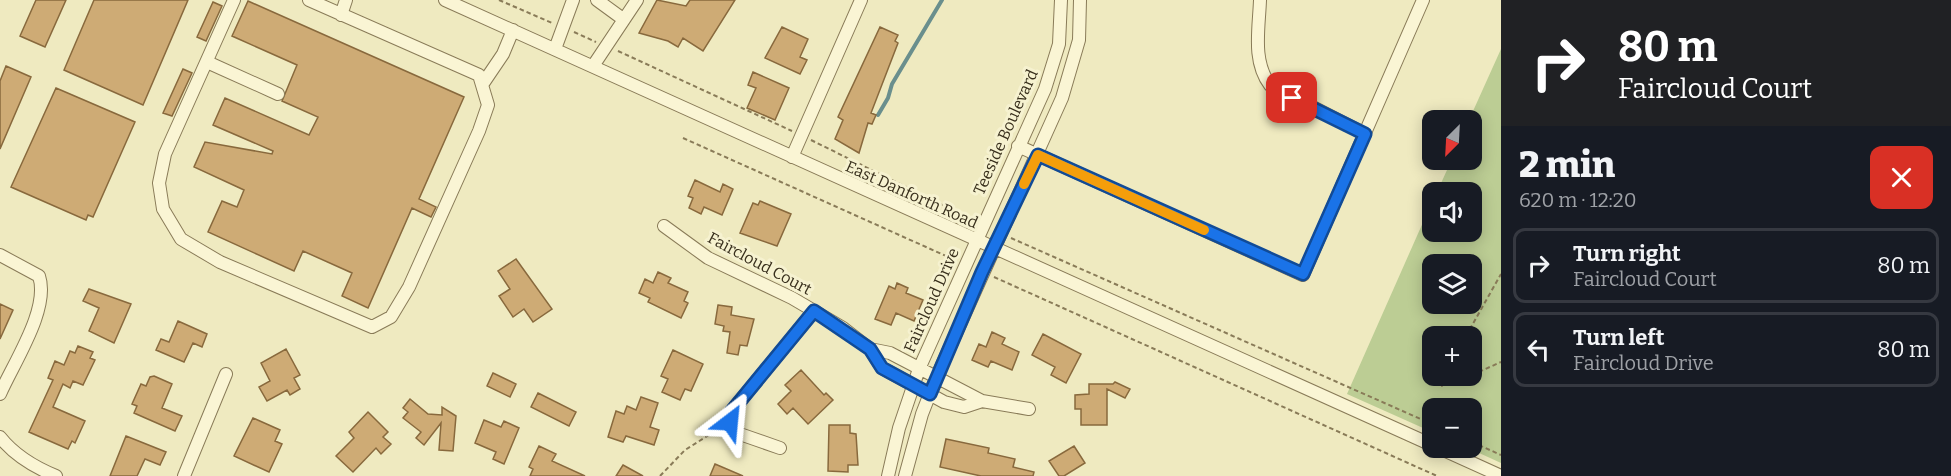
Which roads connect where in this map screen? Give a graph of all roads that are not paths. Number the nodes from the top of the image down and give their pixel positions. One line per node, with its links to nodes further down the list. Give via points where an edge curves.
1 (234, 0): 17 (street)
2 (309, 0): 13 (street)
3 (346, 0): 13 (street)
4 (445, 0): 15 (street, East Danforth Road)
5 (573, 0): 16 (street)
6 (597, 0): 14 (street)
7 (636, 0): 14 (street)
8 (861, 0): 24 (street)
9 (1061, 0): 22 (street, Teeside Boulevard, via 1059,44 1045,89)
10 (1080, 0): 23 (street, via 1079,40 1062,98)
11 (1260, 0): 21 (street, via 1258,54 1261,72 1270,85)
12 (1423, 0): 21 (street)
13 (341, 15): 19 (street, via 479,75)
14 (623, 19): 18 (street)
15 (513, 30): 16 (street, East Danforth Road); 19 (street)
16 (555, 49): 18 (street, East Danforth Road)
17 (207, 62): 19 (street, via 165,154 159,183 163,209 181,239 220,262 372,327 391,317 409,287 475,141 488,105); 20 (street)
18 (593, 66): 24 (street, East Danforth Road)
19 (482, 86)
20 (278, 94)
21 (1365, 134): 23 (street, via 1303,274)
22 (1018, 146): 23 (street); 26 (street, Teeside Boulevard)
23 (1038, 155): 27 (street)
24 (792, 157): 26 (street, East Danforth Road)
25 (664, 226): 29 (street, Faircloud Court, via 708,258)
26 (975, 240): 27 (street, East Danforth Road); 31 (street, Faircloud Drive)
27 (994, 249): 33 (street); 40 (street, East Danforth Road)
28 (0, 255): 35 (street, via 39,276 43,288 32,325)
29 (814, 311): 30 (street, Faircloud Court); 41 (street, via 731,412 730,422 736,432)
30 (870, 349): 31 (street, Faircloud Court, via 890,353); 34 (street, Faircloud Court, via 882,368)
31 (919, 369): 33 (street, Faircloud Court); 34 (street, Faircloud Drive)
32 (226, 374): 44 (street)
33 (936, 378): 36 (street); 37 (street, Faircloud Court)
34 (913, 385): 36 (street, Faircloud Court); 45 (street, Faircloud Drive)
35 (0, 394)
36 (930, 394): 37 (street, Faircloud Court, via 964,407); 46 (street)
37 (982, 401): 38 (street, Faircloud Court)
38 (1029, 409)
39 (0, 437): 43 (street, via 10,450)
40 (1422, 441)
41 (780, 448)
42 (1461, 458): 47 (street)
43 (56, 476)
44 (184, 476)
45 (888, 476)
46 (905, 476)
47 (1501, 476)

